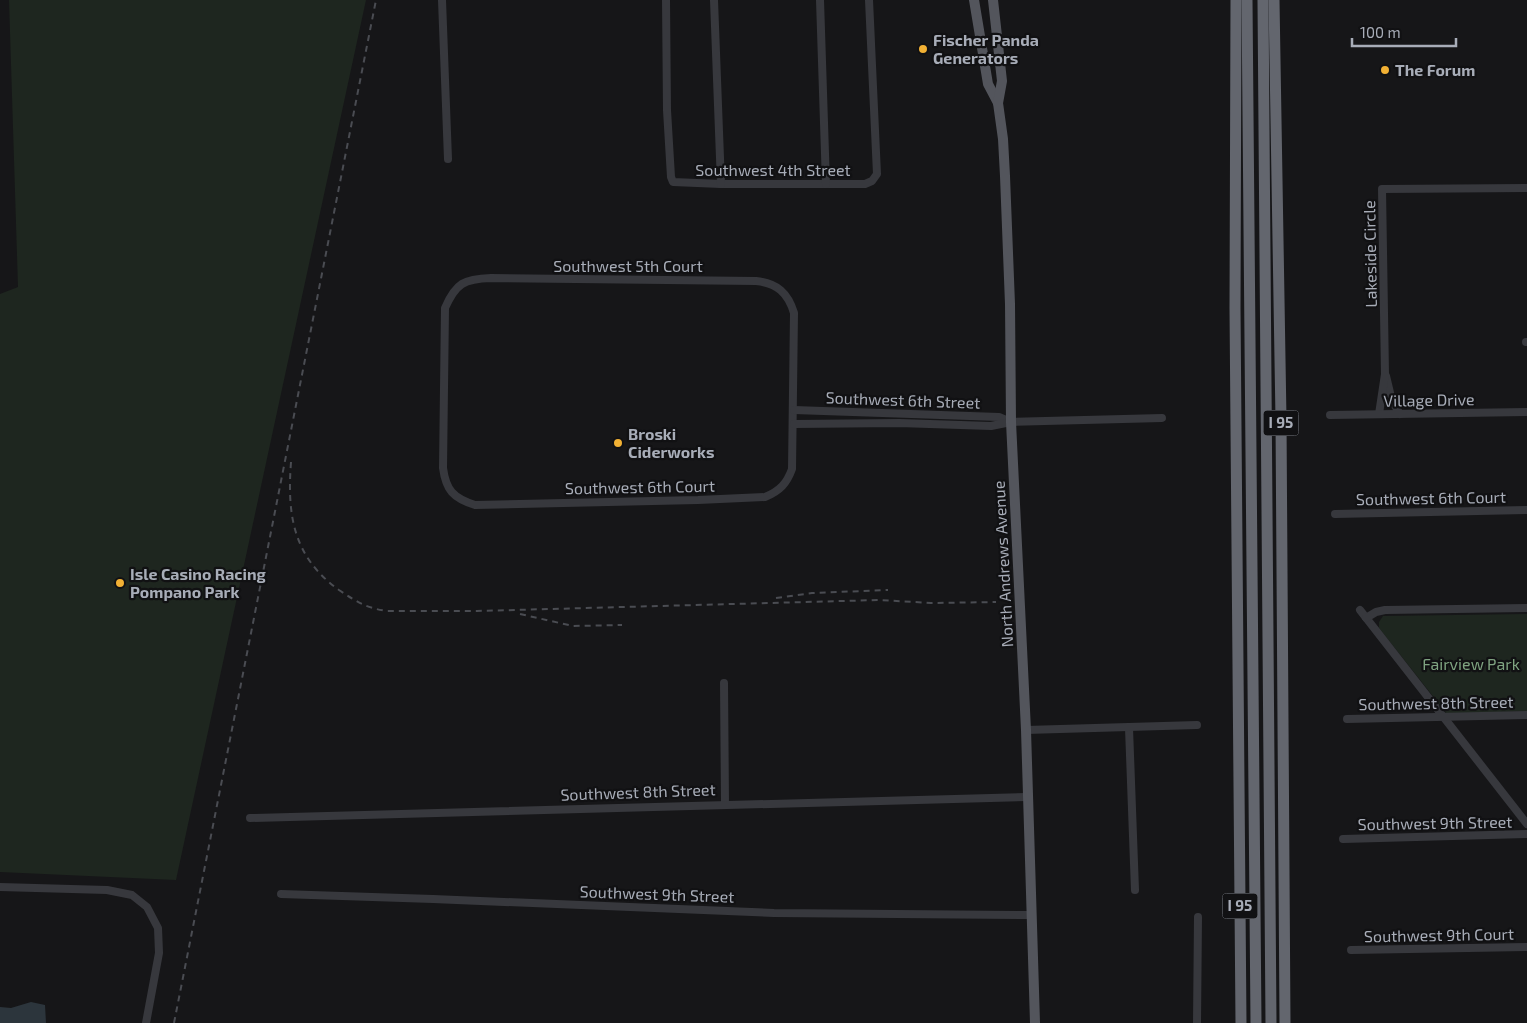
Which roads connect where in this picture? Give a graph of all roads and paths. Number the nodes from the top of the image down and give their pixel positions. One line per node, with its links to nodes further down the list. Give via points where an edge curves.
1 (442, 0): 13 (street)
2 (666, 0): 14 (street, Southwest 4th Street, via 671,177 673,182)
3 (714, 0): 14 (street)
4 (820, 0): 15 (street)
5 (869, 0): 15 (street, Southwest 4th Street, via 876,174 865,184)
6 (974, 0): 12 (main road, North Andrews Avenue, via 988,84)
7 (993, 0): 12 (main road, North Andrews Avenue, via 1002,81)
8 (1236, 0): 30 (highway, I 95)
9 (1247, 0): 26 (highway)
10 (1263, 0): 35 (highway)
11 (1274, 0): 42 (highway, I 95)
12 (998, 103): 24 (main road, North Andrews Avenue, via 1005,173)
13 (448, 159)
14 (721, 184): 15 (street, Southwest 4th Street)
15 (826, 184)
16 (1527, 188): 17 (street, Lakeside Circle, via 1382,189)
17 (1385, 374): 20 (street, Lakeside Circle); 21 (street, Lakeside Circle, via 1392,401)
18 (794, 410): 24 (street, Southwest 6th Street, via 999,417); 25 (street); 27 (street, Southwest 5th Court, via 794,313 791,302 775,285 756,281 472,279 458,285 445,308 443,468 448,488 463,501)
19 (1527, 412): 21 (street, Village Drive)
20 (1379, 414): 21 (street, Village Drive); 22 (street, Village Drive)
21 (1400, 414)
22 (1330, 415)
23 (1162, 418): 24 (street, Southwest 6th Street)
24 (1011, 422): 25 (street, Southwest 6th Street, via 991,426); 41 (main road, North Andrews Avenue)
25 (794, 424): 27 (street, Southwest 6th Court, via 792,469 782,488 766,497)
26 (1251, 428): 30 (highway); 60 (highway)
27 (475, 505)
28 (1527, 510): 29 (street, Southwest 6th Court)
29 (1335, 514)
30 (1237, 536): 59 (highway, I 95)
31 (1527, 608): 33 (street, via 1385,610)
32 (1360, 610): 33 (street)
33 (1366, 618): 37 (street)
34 (724, 683): 44 (street)
35 (1268, 686): 42 (highway); 61 (highway)
36 (1527, 715): 37 (street, Southwest 8th Street)
37 (1444, 717): 38 (street, Southwest 8th Street); 46 (street)
38 (1346, 719)
39 (1197, 725): 40 (street)
40 (1130, 728): 41 (street); 50 (street)
41 (1026, 730): 43 (main road, North Andrews Avenue)
42 (1284, 779): 62 (highway, I 95)
43 (1027, 797): 44 (street, Southwest 8th Street); 52 (main road, North Andrews Avenue)
44 (726, 804): 45 (street, Southwest 8th Street)
45 (250, 818)
46 (1527, 824)
47 (1527, 834): 48 (street, Southwest 9th Street)
48 (1343, 839)
49 (0, 887): 56 (street, via 107,890 132,895 147,907 158,928 159,953)
50 (1135, 890)
51 (281, 894): 52 (street, Southwest 9th Street, via 782,913)
52 (1031, 915): 57 (main road, North Andrews Avenue)
53 (1198, 917): 58 (street)
54 (1527, 947): 55 (street, Southwest 9th Court)
55 (1351, 950)
56 (146, 1023)
57 (1035, 1023)
58 (1197, 1023)
59 (1241, 1023)
60 (1256, 1023)
61 (1271, 1023)
62 (1285, 1023)

